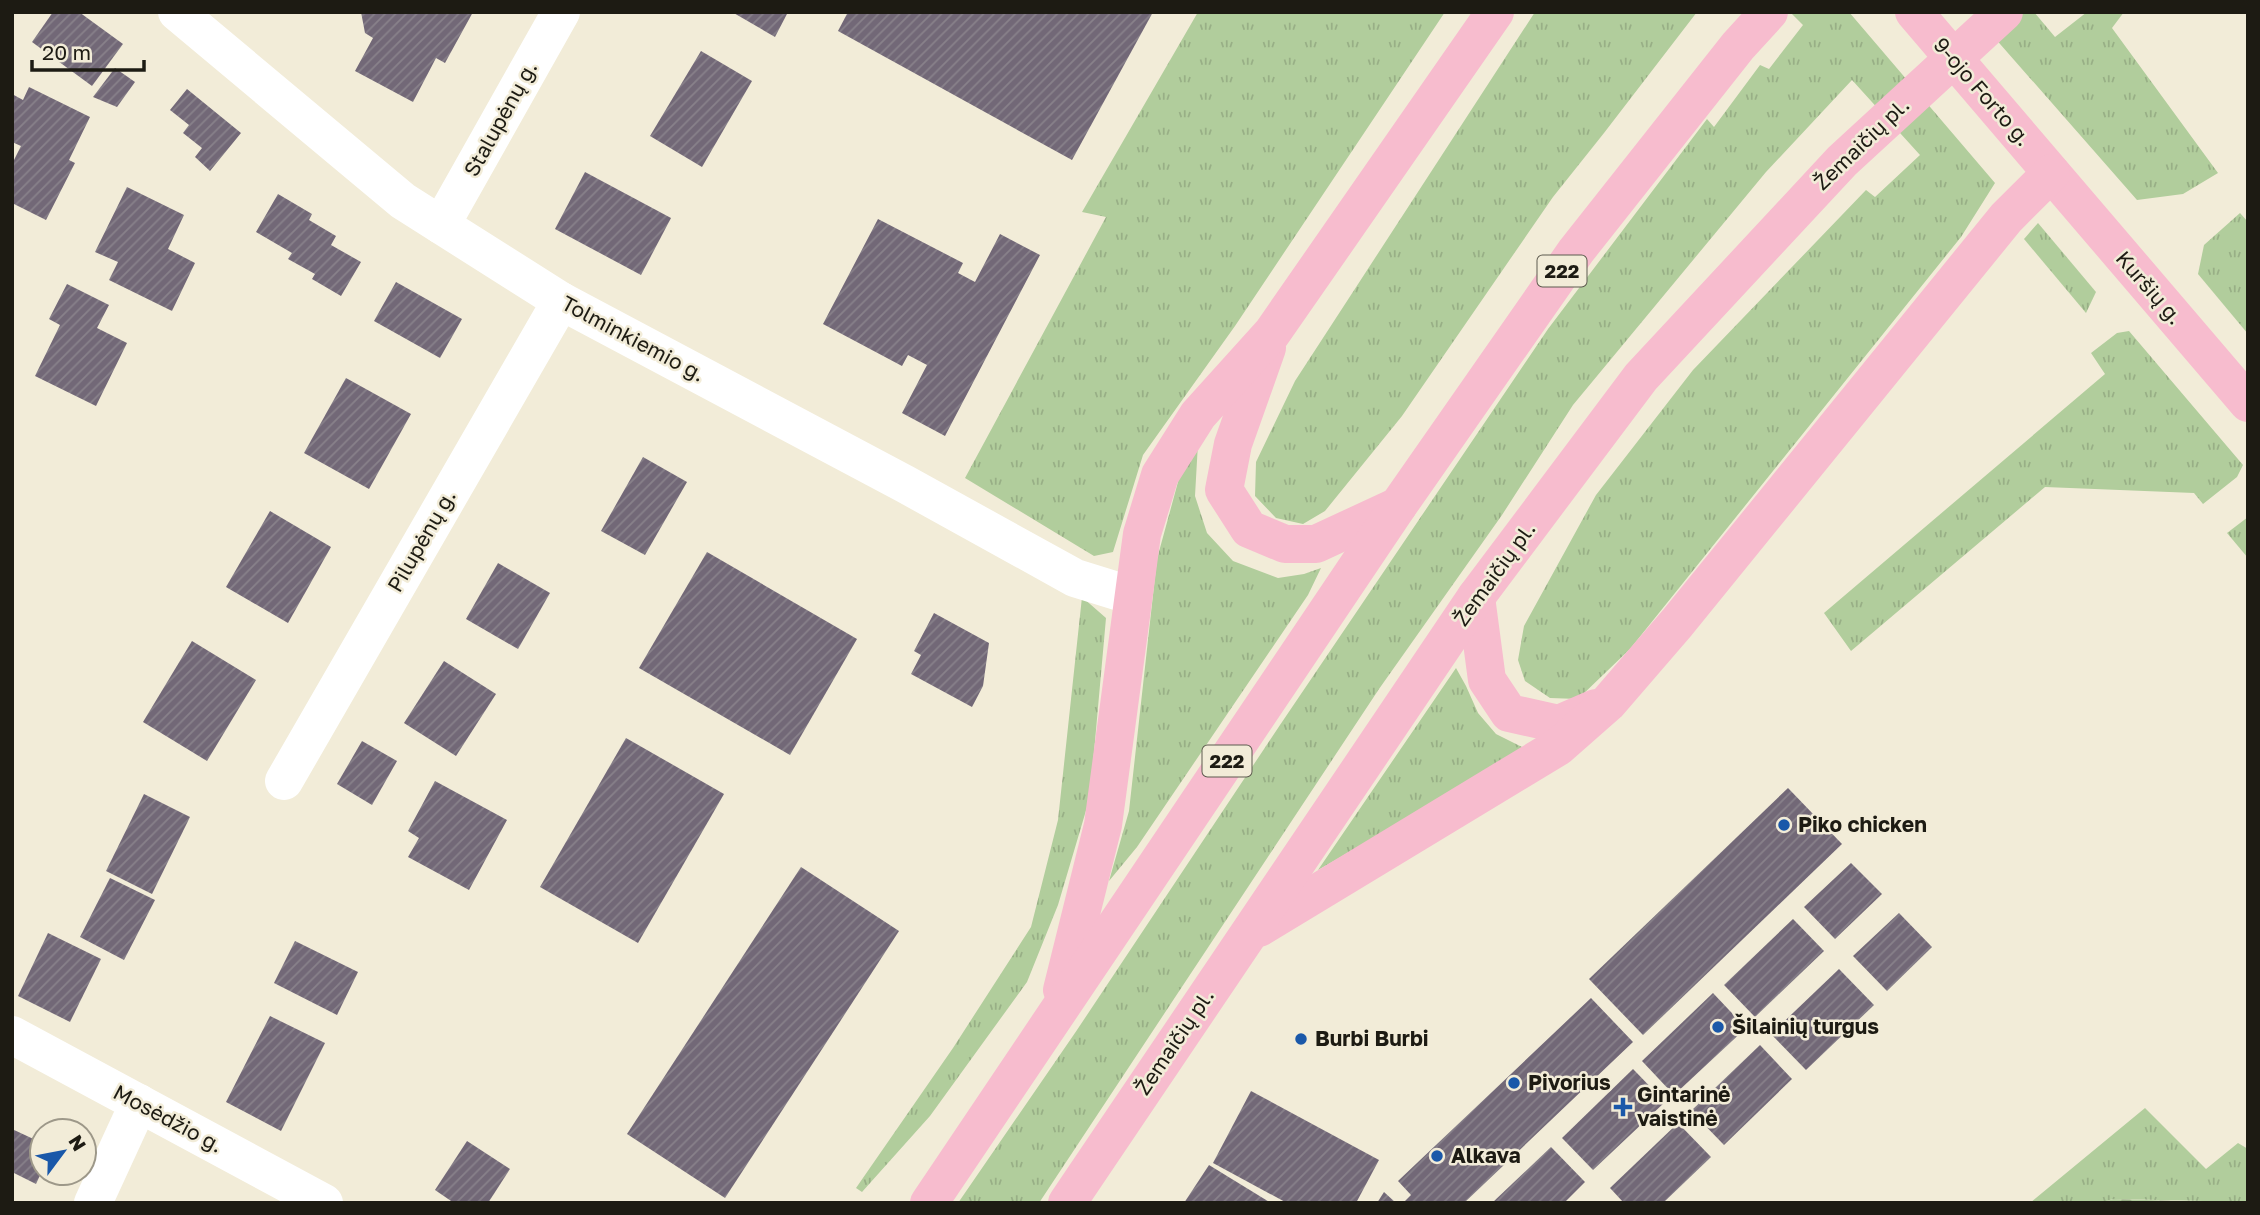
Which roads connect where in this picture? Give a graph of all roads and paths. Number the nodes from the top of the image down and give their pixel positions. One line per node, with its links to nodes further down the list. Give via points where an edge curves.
1 (177, 12): 8 (street, Tolminkiemio g., via 403,201)
2 (561, 12): 8 (street, Stalupėnų g.)
3 (1495, 12): 10 (main road)
4 (1769, 12): 12 (main road, 222, via 1576,250)
5 (1914, 12): 7 (main road, 9-ojo Forto g.)
6 (2004, 12): 14 (main road, Žemaičių pl., via 1842,161 1641,377)
7 (2051, 173): 11 (main road, Kuršių g.); 15 (main road, via 2006,218)
8 (441, 226): 9 (street, Tolminkiemio g.)
9 (561, 301): 13 (street, Tolminkiemio g., via 1075,578); 16 (street, Pilupėnų g.)
10 (1272, 333): 12 (main road, via 1233,444 1224,489 1249,529 1284,544 1316,544); 13 (main road, via 1198,415 1160,475 1142,534)
11 (2248, 403)
12 (1398, 506): 18 (main road, 222)
13 (1133, 596): 18 (main road, via 1103,825)
14 (1476, 597): 15 (main road, via 1487,680 1509,713 1559,724); 17 (main road, Žemaičių pl.)
15 (1608, 703): 17 (main road, via 1558,747)
16 (284, 780)
17 (1249, 933): 24 (main road, Žemaičių pl.)
18 (1055, 1016): 23 (main road, 222)
19 (12, 1035): 20 (street, Mosėdžio g.)
20 (139, 1103): 21 (street); 22 (street, Mosėdžio g.)
21 (93, 1203)
22 (324, 1203)
23 (929, 1203)
24 (1067, 1203)

